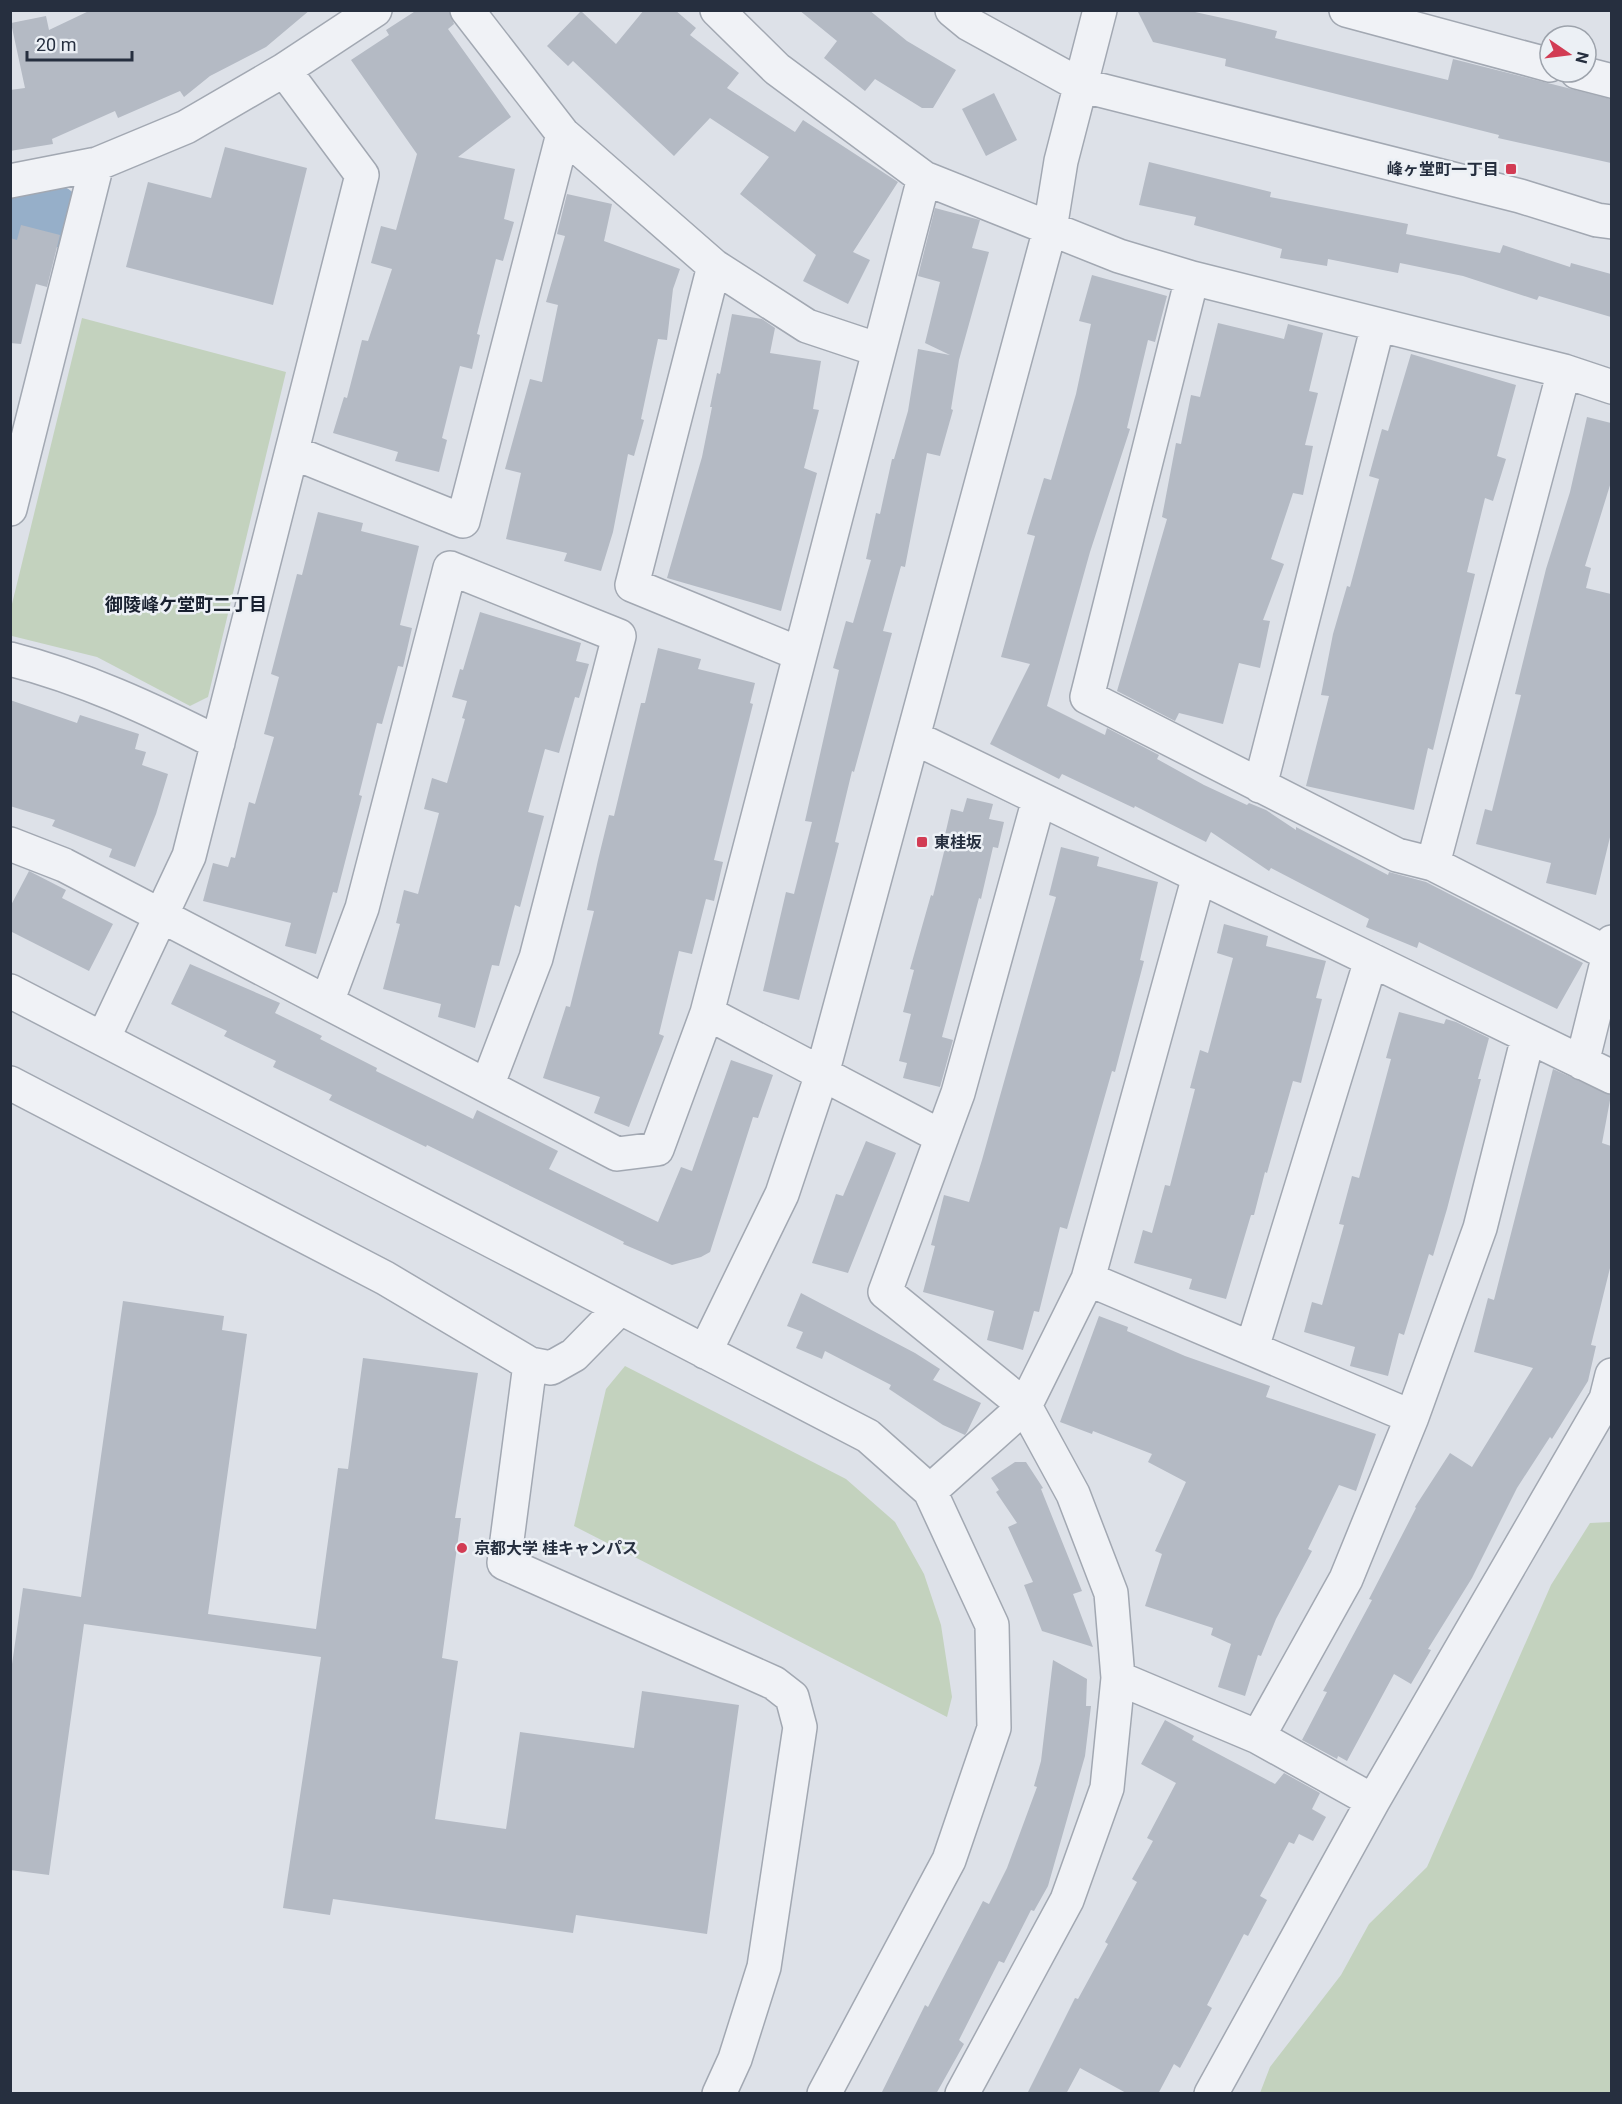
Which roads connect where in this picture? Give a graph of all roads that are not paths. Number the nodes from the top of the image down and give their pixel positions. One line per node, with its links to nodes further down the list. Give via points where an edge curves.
1 (375, 10): 8 (street)
2 (467, 10): 10 (street)
3 (717, 10): 12 (street, via 777,69)
4 (952, 10): 9 (street, via 969,24)
5 (1100, 10): 9 (street)
6 (1346, 10): 7 (street)
7 (1538, 62)
8 (284, 70): 11 (street, via 186,127); 22 (street, via 362,175)
9 (1080, 85): 14 (street); 15 (street, via 1061,161)
10 (563, 134): 16 (street); 22 (street, via 463,521)
11 (97, 164): 13 (street); 23 (street)
12 (924, 178): 15 (street); 19 (street)
13 (10, 181)
14 (1611, 222)
15 (1050, 229): 17 (street, via 1119,256); 26 (street)
16 (714, 266): 19 (street, via 807,326); 24 (street, via 632,585)
17 (1192, 278): 18 (street); 28 (street, via 1087,697)
18 (1378, 325): 20 (street); 28 (street)
19 (879, 350): 24 (street)
20 (1564, 371): 21 (street); 31 (street)
21 (1611, 387)
22 (292, 452): 27 (street)
23 (10, 509)
24 (800, 654): 38 (street)
25 (10, 659): 27 (street, via 62,672)
26 (913, 737): 29 (street); 42 (street)
27 (218, 743): 33 (street, via 189,856)
28 (1260, 786): 31 (street, via 1397,855)
29 (1040, 799): 32 (street); 46 (street, via 958,1093)
30 (10, 844): 33 (street, via 64,865)
31 (1433, 864): 34 (street)
32 (1199, 876): 35 (street); 47 (street)
33 (162, 916): 37 (street); 40 (street)
34 (1610, 948): 41 (street)
35 (1371, 960): 39 (street); 49 (street)
36 (10, 991): 40 (street)
37 (327, 1002): 45 (street); 45 (street, via 362,908 450,568 619,636 536,958)
38 (707, 1013): 42 (street); 45 (street, via 657,1149 617,1154)
39 (1528, 1037): 41 (street); 54 (street, via 1480,1228)
40 (103, 1039): 48 (street)
41 (1582, 1063): 43 (street)
42 (822, 1074): 46 (street); 50 (street, via 782,1194)
43 (1611, 1077)
44 (10, 1083): 51 (street, via 385,1278)
45 (487, 1086)
46 (942, 1137): 53 (street, via 885,1292)
47 (1088, 1279): 49 (street); 53 (street)
48 (620, 1308): 50 (street); 51 (street, via 574,1355 550,1368)
49 (1252, 1348): 54 (street)
50 (705, 1352): 55 (street, via 868,1436)
51 (530, 1364): 59 (street, via 504,1563 774,1683 792,1697 800,1727 764,1967 735,2059)
52 (1611, 1376): 58 (street, via 1606,1399)
53 (1025, 1406): 55 (street); 56 (street, via 1072,1494 1111,1593)
54 (1412, 1417): 57 (street, via 1346,1580)
55 (930, 1491): 60 (street, via 992,1625 994,1728 949,1860)
56 (1118, 1678): 57 (street); 61 (street, via 1107,1788 1067,1900)
57 (1258, 1737): 58 (street)
58 (1373, 1801): 62 (street)
59 (718, 2094)
60 (824, 2094)
61 (962, 2094)
62 (1211, 2094)

